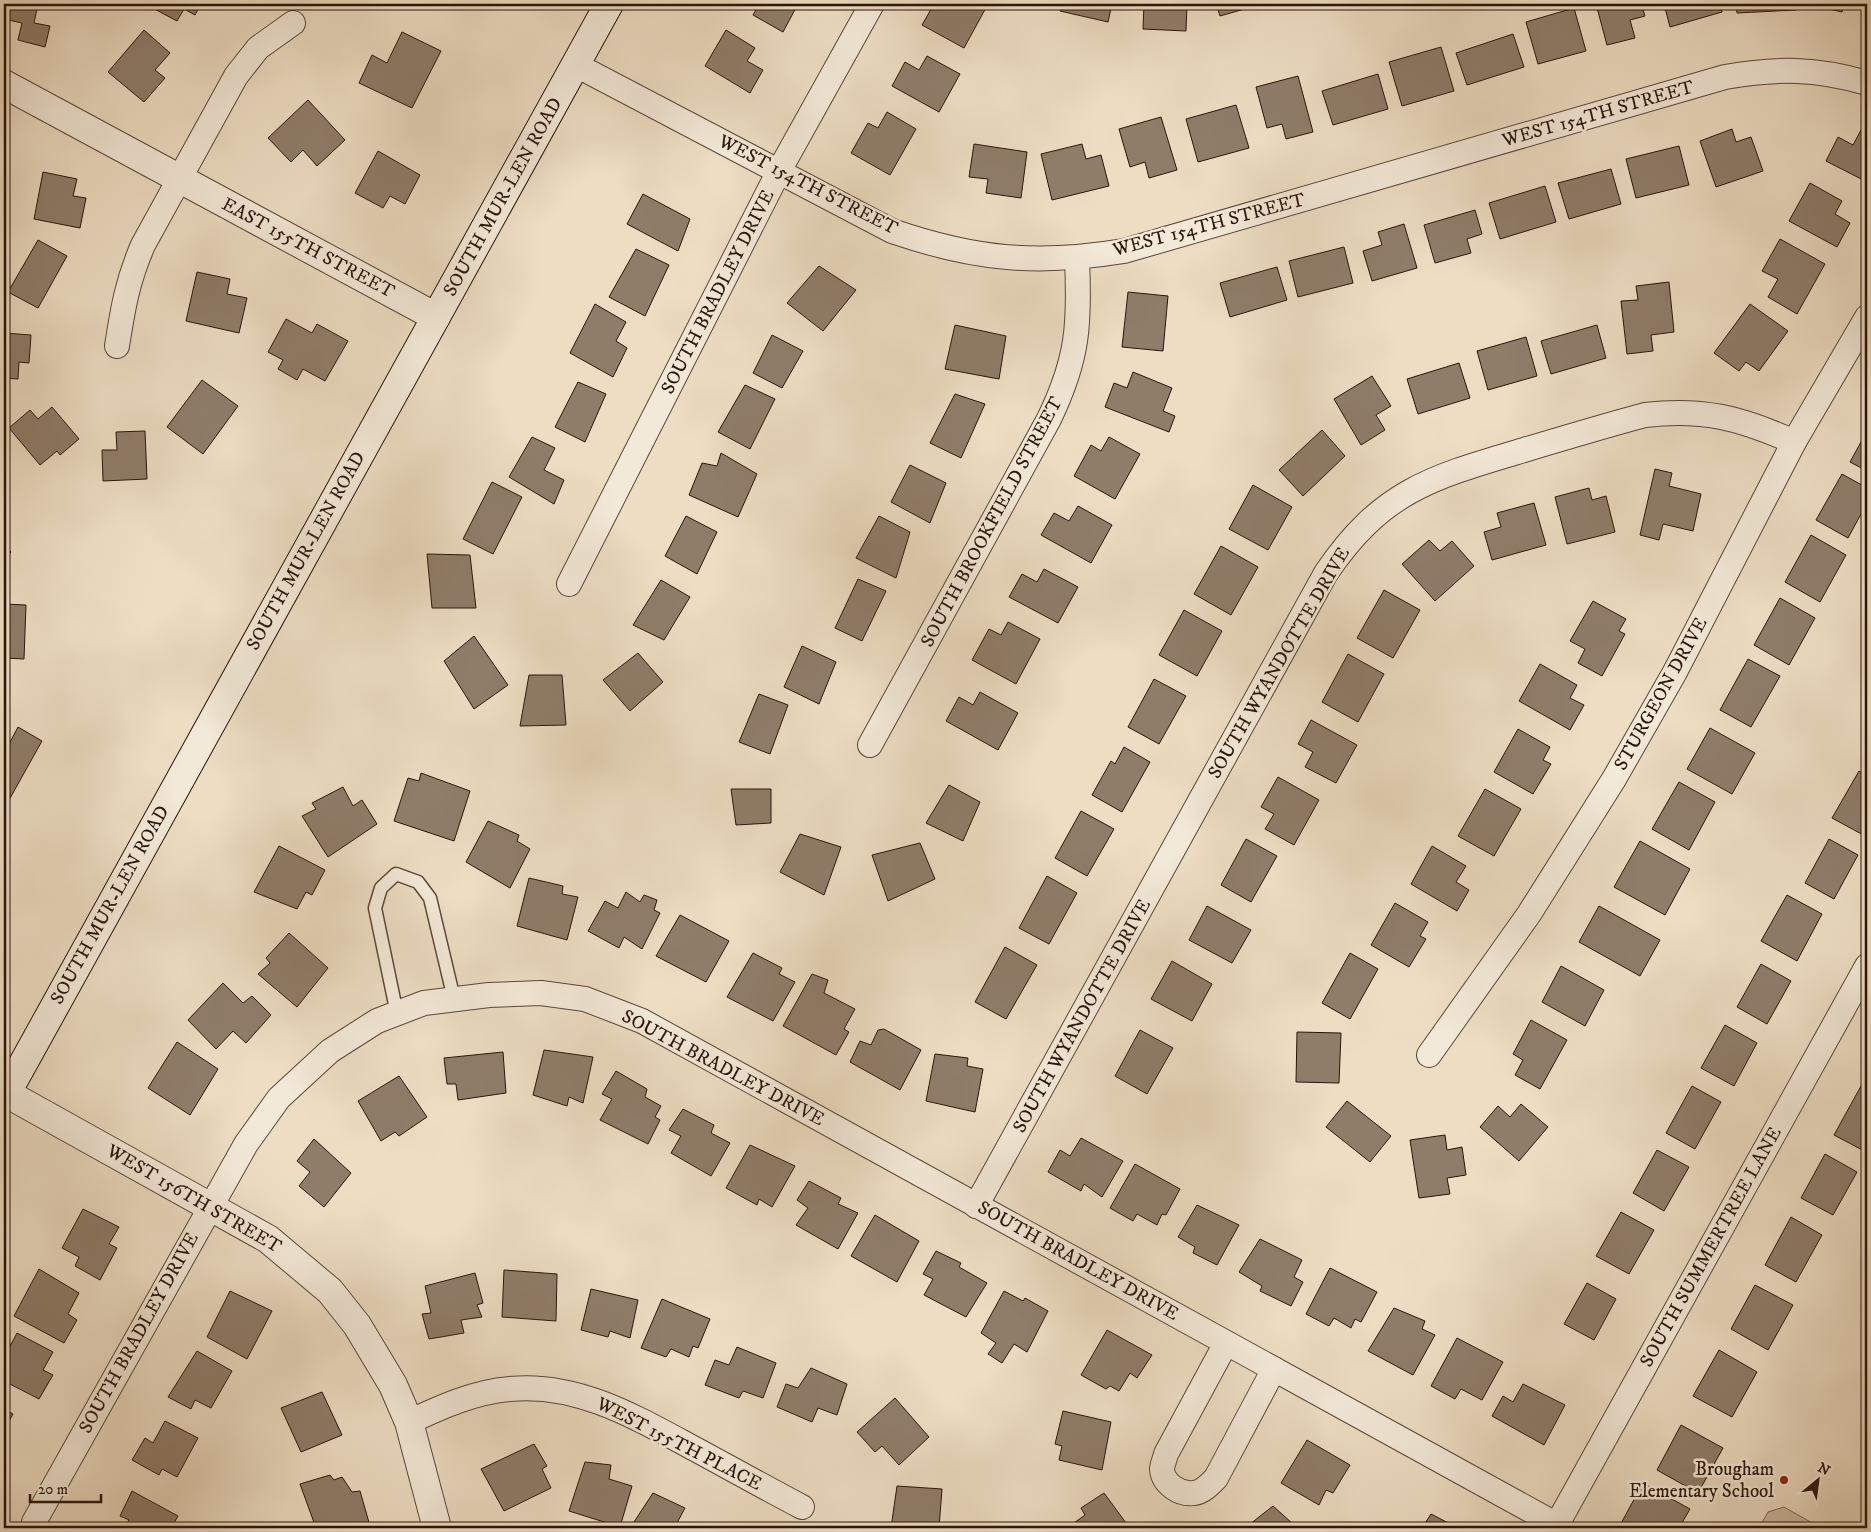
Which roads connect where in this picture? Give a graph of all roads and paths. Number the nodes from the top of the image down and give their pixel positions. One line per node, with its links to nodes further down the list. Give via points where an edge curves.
1 (609, 4): 4 (main road, SOUTH MUR-LEN ROAD)
2 (872, 4): 7 (street, SOUTH BRADLEY DRIVE)
3 (293, 23): 8 (street, via 258,48 236,76)
4 (576, 65): 7 (street, WEST 154TH STREET); 10 (main road, SOUTH MUR-LEN ROAD)
5 (1867, 83): 9 (street, WEST 154TH STREET, via 1800,69 1725,77 1124,251)
6 (4, 84): 8 (main road, EAST 155TH STREET)
7 (779, 172): 9 (street, WEST 154TH STREET, via 892,231 932,244 985,256 1033,260); 14 (street, SOUTH BRADLEY DRIVE)
8 (180, 179): 10 (main road, EAST 155TH STREET); 12 (street, via 143,245 131,274 124,296)
9 (1077, 258): 15 (street, SOUTH BROOKFIELD STREET, via 1080,310 1075,348 1064,389)
10 (436, 317): 20 (main road, SOUTH MUR-LEN ROAD)
11 (1867, 317): 13 (street, STURGEON DRIVE)
12 (117, 346)
13 (1794, 442): 19 (street, STURGEON DRIVE, via 1675,672 1614,779 1529,914); 22 (street, SOUTH WYANDOTTE DRIVE, via 1760,426 1726,416 1671,412 1645,416 1445,473 1395,500 1374,516 1326,573)
14 (569, 584)
15 (870, 745)
16 (1867, 966): 28 (street, SOUTH SUMMERTREE LANE)
17 (454, 999): 18 (street, SOUTH BRADLEY DRIVE, via 424,1003); 18 (lane, via 430,898 418,882 396,874 381,888 375,908); 22 (street, SOUTH BRADLEY DRIVE, via 541,993 585,999 642,1021)
18 (397, 1014): 21 (street, SOUTH BRADLEY DRIVE, via 377,1022 330,1051 279,1098 246,1144)
19 (1429, 1055)
20 (5, 1094): 21 (main road, WEST 156TH STREET)
21 (210, 1205): 25 (main road, WEST 156TH STREET, via 268,1239 330,1290 357,1325 389,1378); 27 (street, SOUTH BRADLEY DRIVE)
22 (976, 1206): 23 (street, SOUTH BRADLEY DRIVE)
23 (1226, 1343): 24 (street, SOUTH BRADLEY DRIVE); 24 (street, via 1166,1454 1162,1470 1170,1485 1180,1492 1194,1493 1206,1488 1216,1478)
24 (1274, 1369): 28 (street, SOUTH BRADLEY DRIVE)
25 (409, 1422): 26 (street, WEST 155TH PLACE, via 476,1395 510,1389 545,1389 575,1394 631,1416); 29 (main road, WEST 156TH STREET)
26 (802, 1507)
27 (34, 1522)
28 (1556, 1526)
29 (438, 1528)

